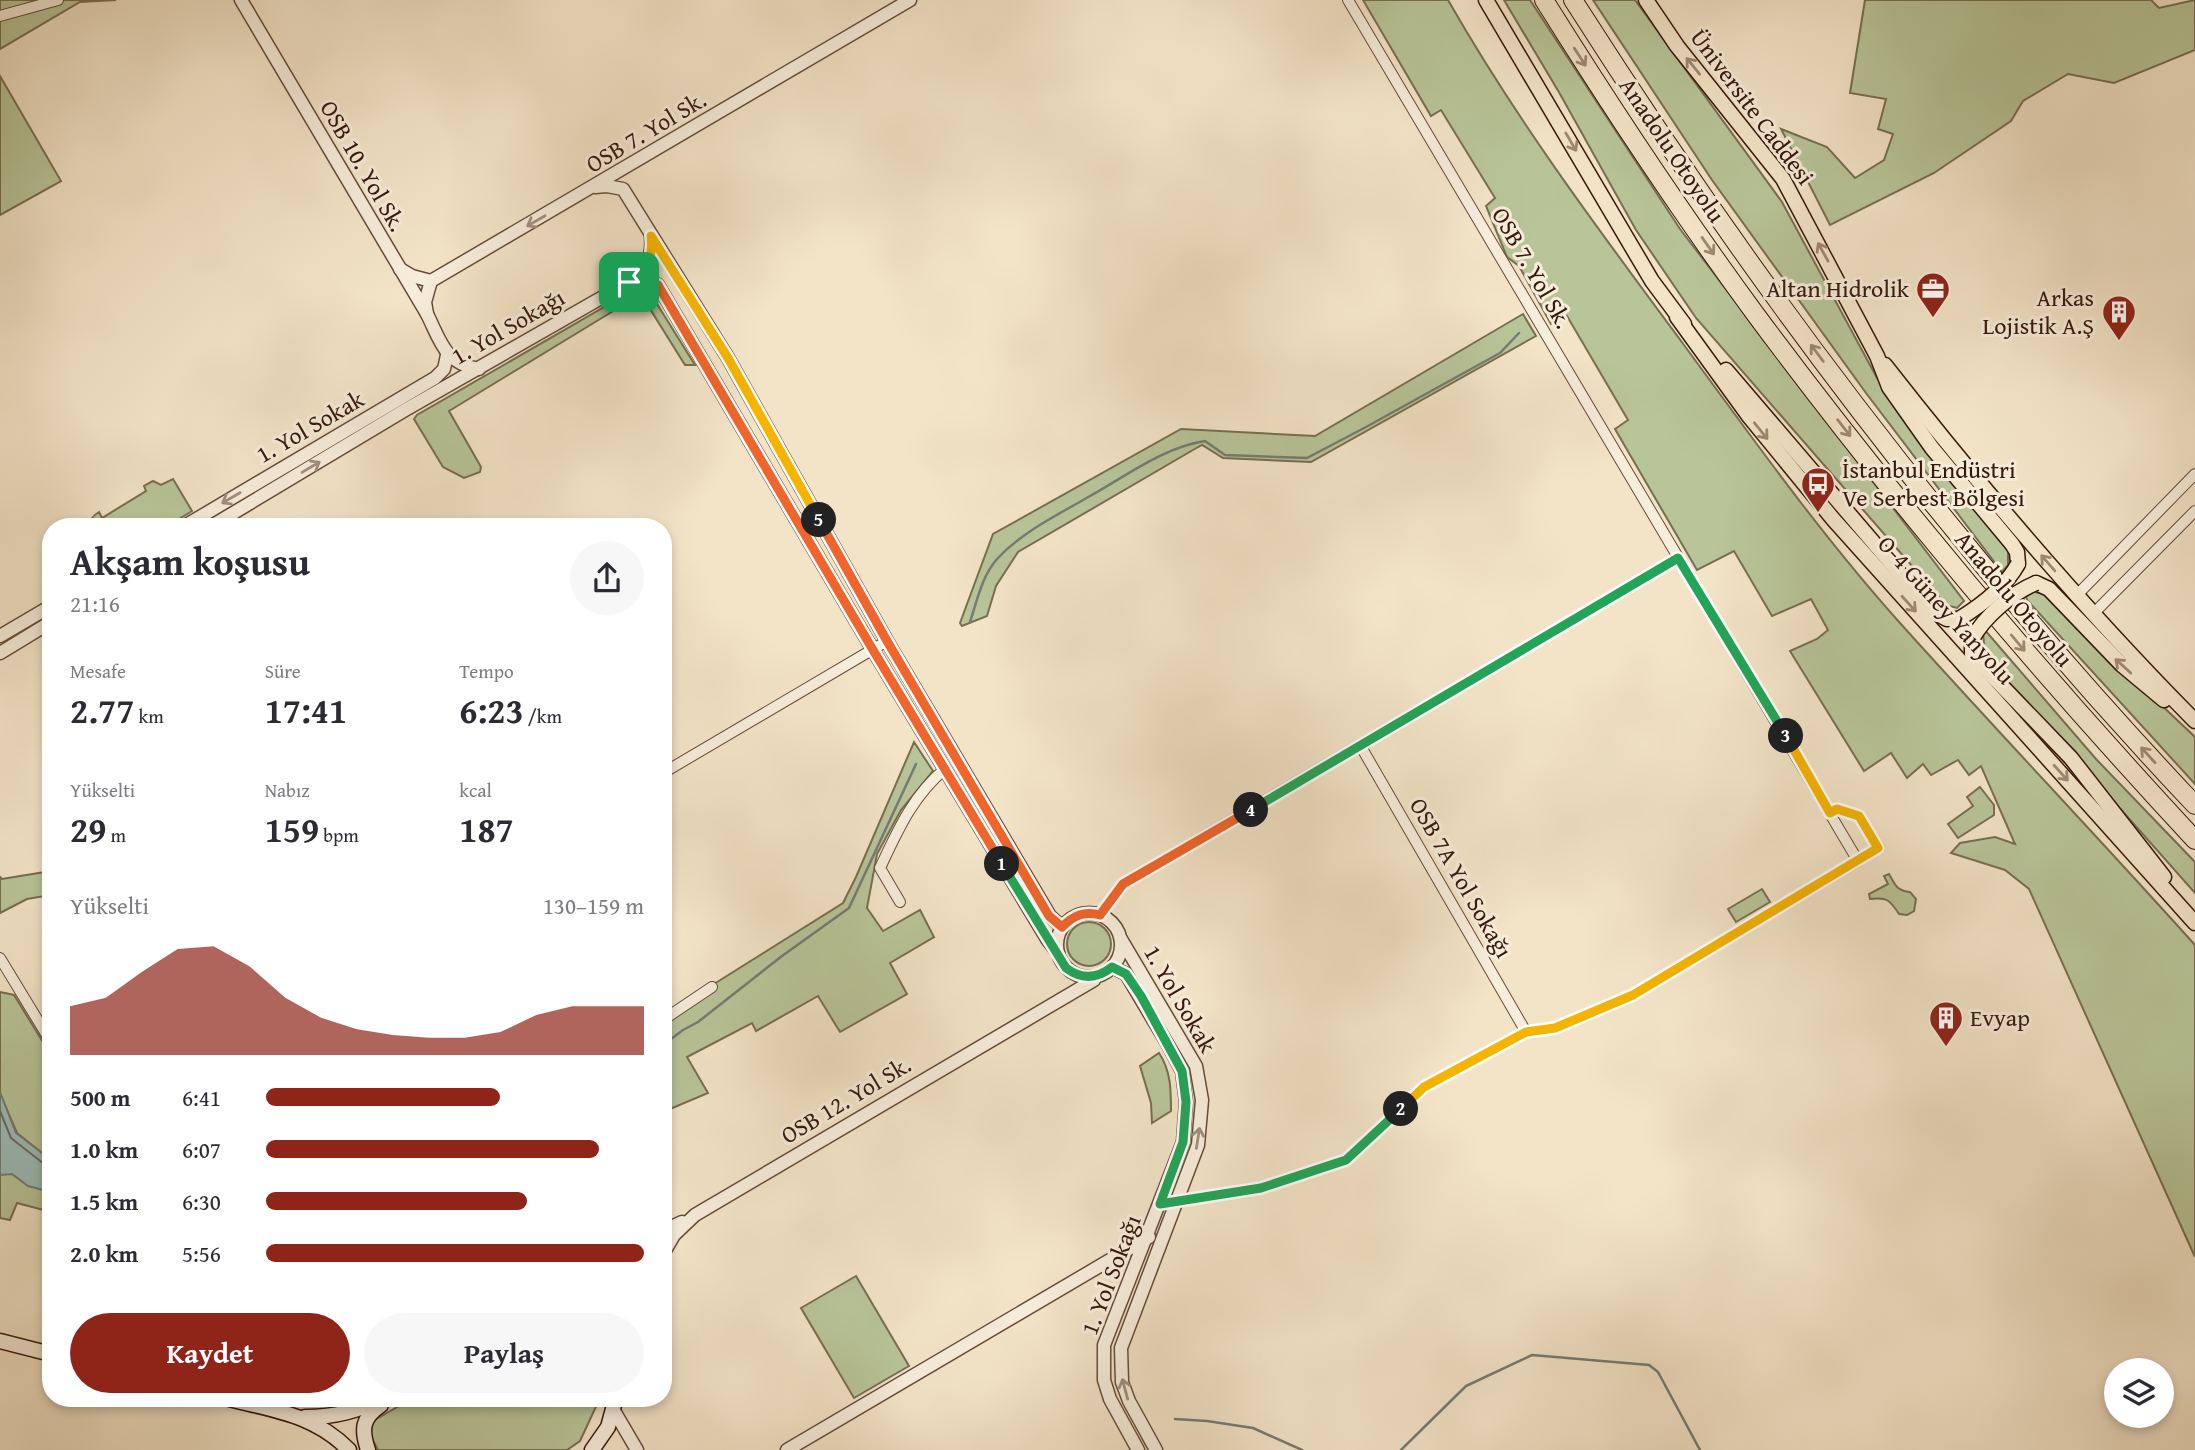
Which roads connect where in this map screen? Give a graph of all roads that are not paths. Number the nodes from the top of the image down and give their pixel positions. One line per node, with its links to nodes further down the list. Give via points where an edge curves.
1 (58, 0): 9 (street)
2 (241, 0): 14 (street, OSB 10. Yol Sk.)
3 (910, 0): 10 (street, OSB 7. Yol Sk.)
4 (1348, 0): 27 (street, OSB 7. Yol Sk.)
5 (1486, 0): 18 (main road, one-way to 18)
6 (1544, 0): 42 (highway, Anadolu Otoyolu, one-way to 42, via 1704,242 1803,376 2028,655)
7 (1573, 0): 40 (highway, Anadolu Otoyolu, one-way to 7, via 2036,626 1848,394 1725,227)
8 (1646, 0): 20 (main road, Üniversite Caddesi, one-way to 8, via 1783,179)
9 (0, 16)
10 (628, 165): 11 (street, OSB 7. Yol Sk.); 12 (street)
11 (595, 187): 12 (street); 15 (street, OSB 7. Yol Sk., one-way to 15)
12 (623, 189): 13 (street)
13 (651, 236): 16 (street, 1. Yol Sokağı, via 647,265); 33 (street, via 728,358)
14 (398, 268): 15 (street); 17 (street, OSB 10. Yol Sk.)
15 (431, 281): 17 (street)
16 (629, 282): 21 (street, 1. Yol Sokağı); 34 (street, via 648,279 658,285)
17 (427, 314): 19 (street, OSB 10. Yol Sk.)
18 (1677, 317): 20 (main road, bridge, via 1932,611 1959,619 2012,575 2018,564 2017,552 1932,448 1889,387); 46 (main road, O-4 Güney Yanyolu, one-way to 46, via 1748,415 1833,519)
19 (447, 355): 21 (street); 22 (street, 1. Yol Sokak, via 444,369)
20 (1877, 356): 28 (main road, one-way to 20)
21 (479, 369): 22 (street, 1. Yol Sokağı)
22 (402, 405): 25 (street, 1. Yol Sokak, one-way to 25); 26 (street, 1. Yol Sokağı, one-way to 22)
23 (2195, 474): 28 (street)
24 (2195, 511): 30 (street)
25 (199, 518)
26 (224, 518)
27 (1678, 558): 37 (street); 41 (street, OSB 7. Yol Sk.)
28 (2076, 596): 30 (main road)
29 (42, 611): 32 (street)
30 (2094, 613): 36 (main road)
31 (42, 627): 35 (street)
32 (0, 636)
33 (887, 641): 34 (street); 47 (street, via 1049,916)
34 (873, 650): 38 (street); 39 (street)
35 (0, 653)
36 (2195, 723): 46 (main road, one-way to 46, bridge, via 2122,665 2049,589 2036,583 2021,589 1972,639 1972,655 2071,758 2146,850)
37 (1360, 745): 45 (street, via 1123,884); 58 (street, OSB 7A Yol Sokağı)
38 (672, 768)
39 (944, 769): 44 (street, via 906,814 880,868); 49 (street)
40 (2195, 805)
41 (1830, 813): 43 (street, OSB 7. Yol Sk.); 43 (street, via 1837,809 1859,816 1878,848)
42 (2195, 840)
43 (1858, 861): 58 (street, via 1633,995 1555,1028)
44 (900, 902)
45 (1100, 915): 47 (street, via 1079,914); 48 (street, via 1110,920)
46 (2195, 922)
47 (1062, 927): 49 (street)
48 (1121, 939): 51 (street); 59 (street, 1. Yol Sokak, one-way to 48, via 1198,1145 1202,1100 1196,1066)
49 (1058, 953): 52 (street)
50 (0, 958): 57 (street)
51 (1112, 967): 53 (street); 60 (street, 1. Yol Sokağı, via 1126,974 1141,996 1182,1071 1186,1102 1183,1142)
52 (1073, 973): 53 (street); 55 (street)
53 (1095, 976): 55 (street, OSB 12. Yol Sk.)
54 (712, 987): 56 (street)
55 (1063, 998): 61 (street, OSB 12. Yol Sk.)
56 (672, 1014)
57 (42, 1027)
58 (1526, 1032): 59 (street, via 1424,1087 1346,1160 1261,1188)
59 (1177, 1203): 60 (street); 63 (street, 1. Yol Sokak)
60 (1160, 1204): 65 (street, 1. Yol Sokağı)
61 (695, 1215): 62 (street); 64 (street, OSB 12. Yol Sk.)
62 (672, 1226)
63 (1164, 1235): 65 (street); 80 (street, 1. Yol Sokak, one-way to 63, via 1122,1382 1121,1348)
64 (672, 1238)
65 (1146, 1238): 78 (street); 79 (street, 1. Yol Sokağı, via 1104,1345 1104,1380 1110,1399)
66 (0, 1341): 67 (main road)
67 (42, 1352)
68 (262, 1407): 73 (main road)
69 (364, 1407): 73 (main road, via 331,1417)
70 (378, 1407): 75 (main road, via 363,1424)
71 (614, 1407): 76 (main road, via 608,1427)
72 (616, 1407): 77 (street)
73 (303, 1417): 74 (main road)
74 (349, 1450)
75 (368, 1450)
76 (592, 1450)
77 (637, 1450)
78 (787, 1450)
79 (1138, 1450)
80 (1156, 1450)

